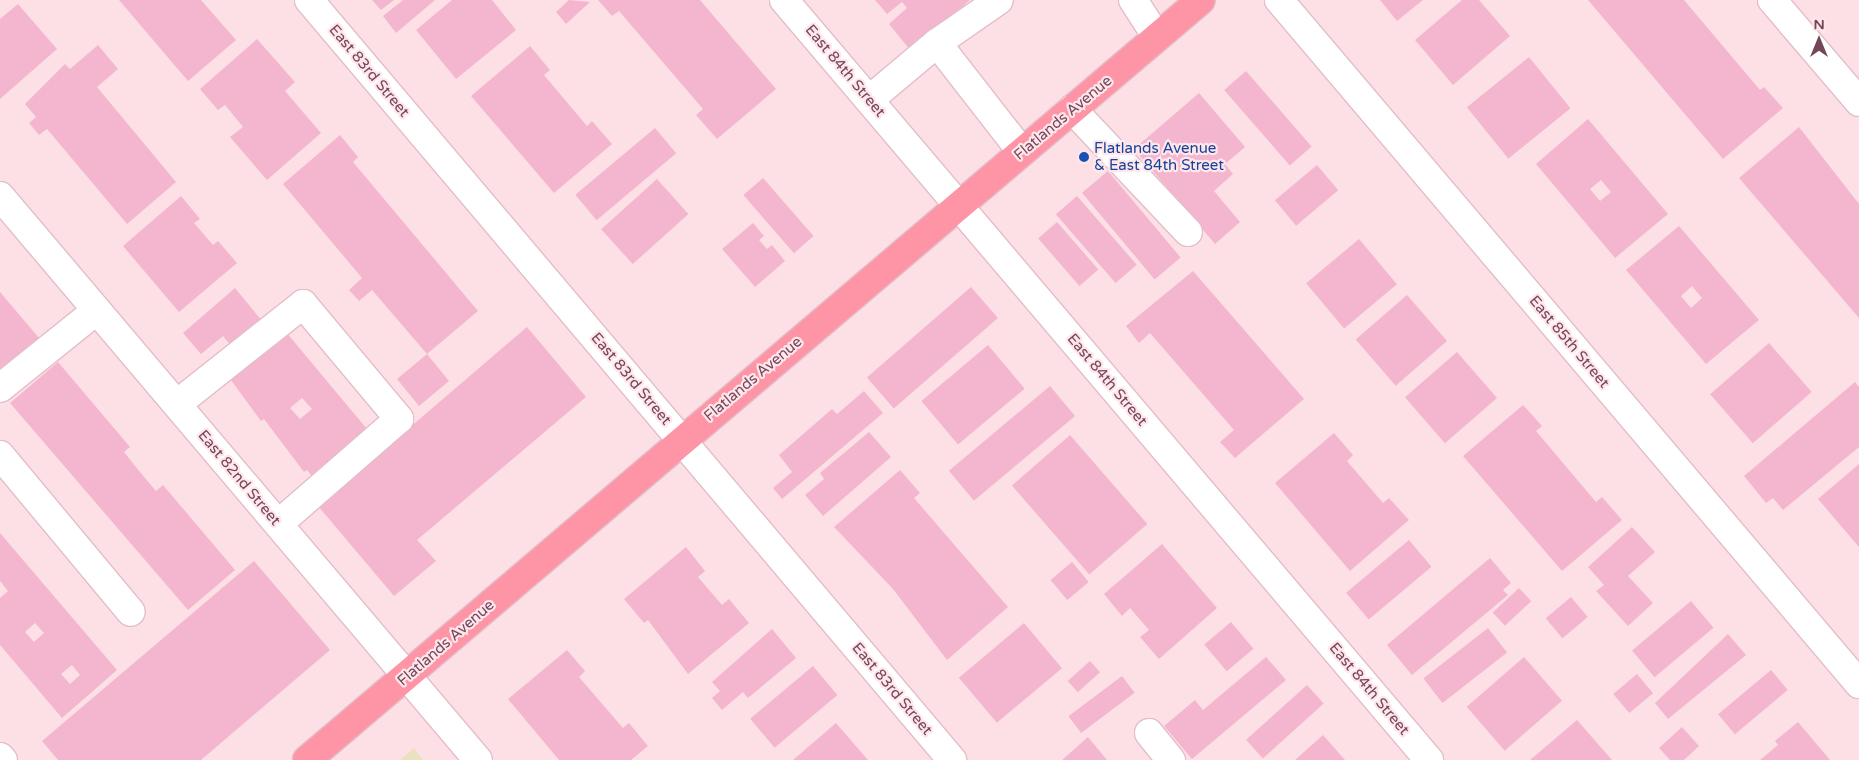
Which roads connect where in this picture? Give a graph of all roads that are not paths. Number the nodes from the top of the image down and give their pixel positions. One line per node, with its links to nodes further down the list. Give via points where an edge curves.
1 (309, 0): 20 (street, East 83rd Street)
2 (784, 0): 10 (street, East 84th Street)
3 (999, 0): 9 (street)
4 (1132, 0): 8 (street)
5 (1201, 0): 8 (main road, Flatlands Avenue)
6 (1279, 0): 25 (street, East 85th Street)
7 (1772, 0): 11 (street)
8 (1157, 37): 12 (main road, Flatlands Avenue)
9 (937, 43): 10 (street); 13 (street)
10 (869, 100): 15 (street, East 84th Street)
11 (1859, 102)
12 (1072, 109): 13 (main road, Flatlands Avenue); 16 (street)
13 (1022, 152): 15 (main road, Flatlands Avenue)
14 (0, 196): 17 (street, East 82nd Street)
15 (958, 206): 20 (main road, Flatlands Avenue); 33 (street, East 84th Street)
16 (1188, 232)
17 (97, 310): 18 (street); 19 (street, East 82nd Street)
18 (0, 388)
19 (177, 404): 22 (street, East 82nd Street); 22 (street, via 303,304 335,342 399,419)
20 (682, 439): 24 (main road, Flatlands Avenue); 31 (street, East 83rd Street)
21 (0, 455): 23 (street)
22 (278, 524): 24 (street, East 82nd Street)
23 (131, 612)
24 (407, 676): 29 (main road, Flatlands Avenue); 30 (street, East 82nd Street)
25 (1859, 684)
26 (1149, 733): 32 (street)
27 (0, 757): 28 (street)
28 (2, 760)
29 (307, 760)
30 (478, 760)
31 (952, 760)
32 (1171, 760)
33 (1429, 760)

